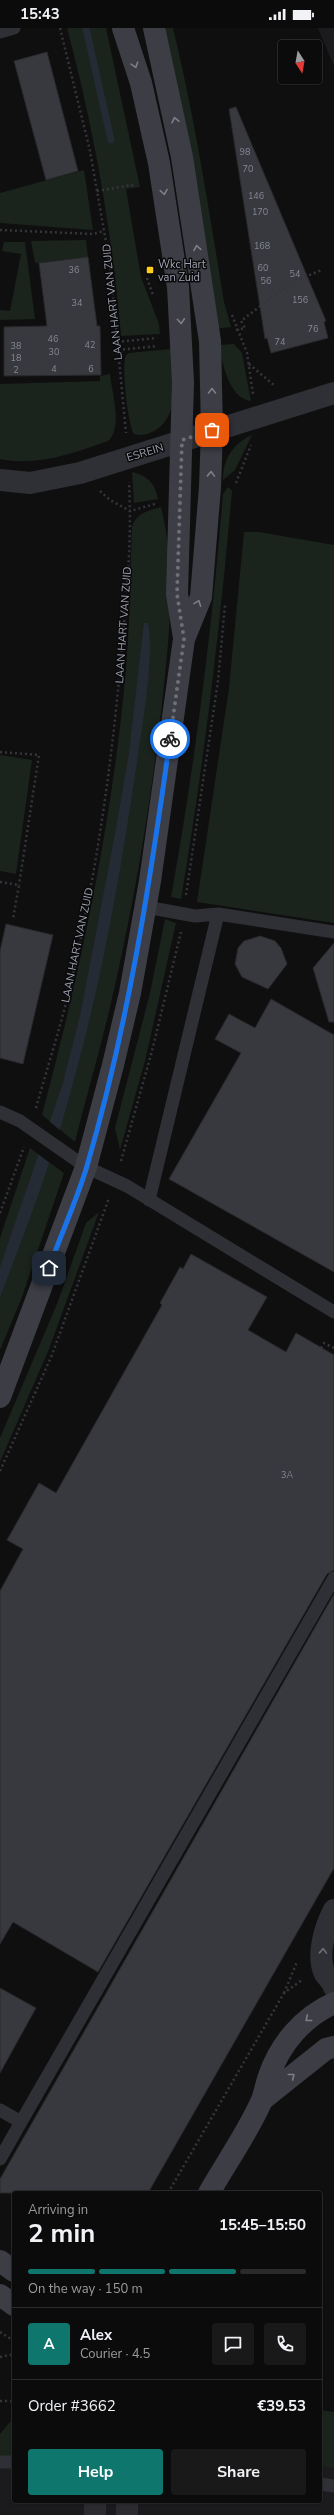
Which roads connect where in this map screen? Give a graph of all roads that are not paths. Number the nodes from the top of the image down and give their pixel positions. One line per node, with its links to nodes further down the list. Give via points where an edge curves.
1 (14, 28): 4 (lane)
2 (123, 28): 7 (main road, one-way to 7, via 141,84 159,163 174,258 182,336)
3 (154, 28): 6 (main road, one-way to 3, via 210,341 198,250 181,150)
4 (0, 32)
5 (334, 393): 6 (street, ESREIN)
6 (212, 430): 7 (street, ESREIN); 9 (main road, one-way to 6, via 201,597)
7 (182, 440): 8 (street, ESREIN, via 80,473 30,483); 9 (main road, via 177,594)
8 (0, 480)
9 (184, 639): 10 (main road)
10 (146, 907): 11 (lane, via 195,916); 14 (main road, via 127,1007)
11 (218, 914): 12 (lane); 15 (lane)
12 (334, 932)
13 (0, 1112): 14 (lane, via 31,1128)
14 (86, 1167): 15 (lane, via 127,1186); 17 (main road)
15 (149, 1200): 16 (lane)
16 (334, 1312)
17 (0, 1397)
18 (334, 1578): 25 (lane)
19 (334, 1910): 20 (street, one-way to 19, via 322,1954 324,1935)
20 (329, 1980)
21 (334, 2003): 23 (main road, one-way to 23, via 318,2010 303,2022 287,2041 270,2075)
22 (334, 2046): 23 (main road, one-way to 22, via 326,2049)
23 (262, 2100): 27 (main road)
24 (0, 2110): 25 (lane)
25 (21, 2122): 26 (lane)
26 (0, 2159)
27 (210, 2191)
28 (0, 2261): 29 (main road)
29 (12, 2270)
30 (0, 2295): 31 (main road)
31 (12, 2303)
32 (0, 2462): 33 (lane)
33 (12, 2462)
34 (322, 2484): 35 (lane)
35 (334, 2486)

